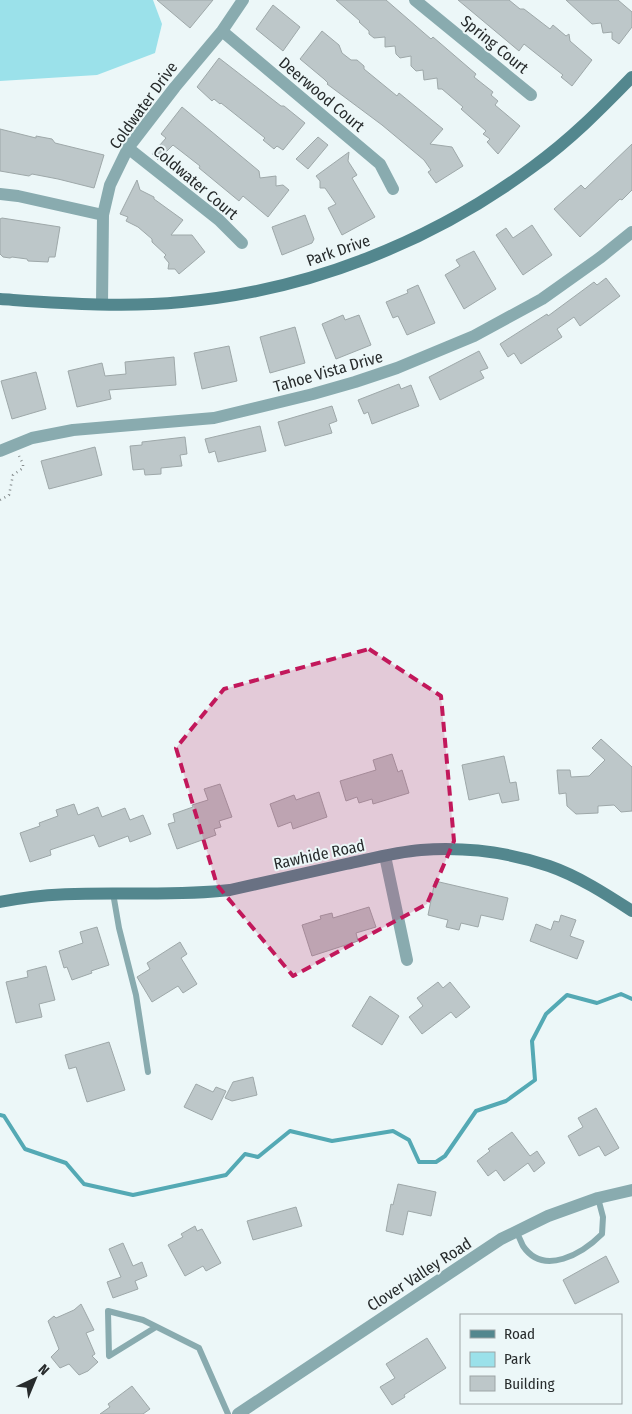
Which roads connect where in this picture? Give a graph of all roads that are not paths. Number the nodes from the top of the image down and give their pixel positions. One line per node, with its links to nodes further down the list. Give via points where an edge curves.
1 (243, 0): 3 (street, Coldwater Drive)
2 (415, 0): 5 (street, Spring Court)
3 (222, 31): 6 (street, Coldwater Drive); 7 (street, Deerwood Court, via 380,164)
4 (632, 77): 13 (street, Park Drive, via 585,124 475,206 361,261 246,294 181,302)
5 (531, 95)
6 (128, 148): 9 (street, Coldwater Drive, via 110,186); 11 (street, Coldwater Court, via 219,220)
7 (393, 189)
8 (0, 194): 9 (street)
9 (103, 215): 13 (street, Coldwater Drive)
10 (632, 232): 14 (street, Tahoe Vista Drive, via 542,299 474,336 397,368 312,394 214,418 73,430 39,436)
11 (242, 243)
12 (0, 299): 13 (street, Park Drive)
13 (102, 304)
14 (0, 451)
15 (385, 856): 16 (street, Rawhide Road, via 230,890 180,894); 18 (street, Rawhide Road, via 420,850 458,850 523,858 573,876); 19 (street)
16 (113, 893): 17 (street, Rawhide Road, via 42,895); 20 (lane, via 136,995)
17 (0, 902)
18 (632, 911)
19 (407, 960)
20 (148, 1072)
21 (632, 1190): 22 (street, Clover Valley Road)
22 (598, 1198): 23 (street, Clover Valley Road, via 548,1216); 23 (lane, via 602,1234 590,1246 572,1256 551,1262 541,1259 524,1247)
23 (516, 1232): 26 (street, Clover Valley Road, via 493,1244)
24 (156, 1327): 24 (lane, via 143,1320 108,1311 109,1356); 25 (lane, via 199,1348)
25 (228, 1414)
26 (238, 1414)

